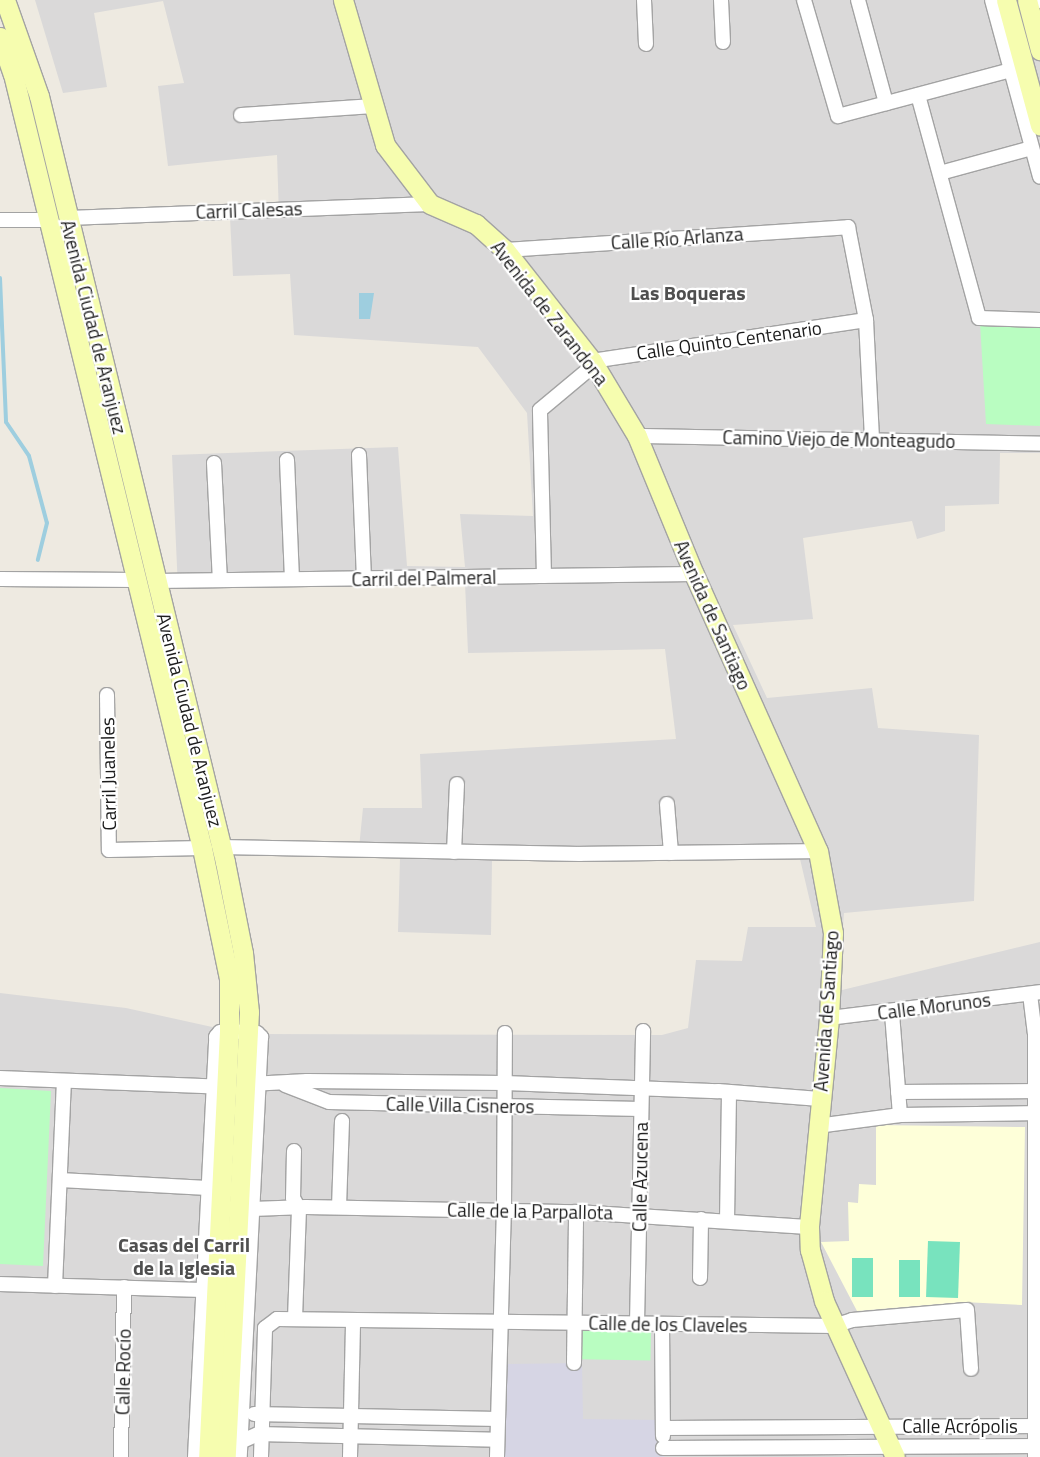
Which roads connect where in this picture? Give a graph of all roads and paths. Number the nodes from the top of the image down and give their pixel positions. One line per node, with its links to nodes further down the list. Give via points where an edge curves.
1 (5, 0): 24 (main road, Avenida Ciudad de Aranjuez, via 39,96)
2 (343, 0): 17 (main road, Avenida de Zarandona)
3 (644, 0): 12 (street)
4 (721, 0): 11 (street)
5 (804, 0): 16 (street, via 838,116)
6 (858, 0): 16 (street)
7 (992, 0): 14 (street)
8 (1006, 0): 19 (main road)
9 (1026, 0): 13 (main road)
10 (0, 36): 26 (main road, Avenida Ciudad de Aranjuez, via 13,74)
11 (724, 42)
12 (646, 44)
13 (1040, 50)
14 (1010, 70): 15 (street); 20 (street)
15 (918, 95): 16 (street); 21 (street)
16 (886, 103)
17 (374, 106): 18 (street); 23 (main road, Avenida de Zarandona, via 385,145)
18 (241, 116)
19 (1040, 125)
20 (1032, 148): 21 (street); 22 (street)
21 (940, 173): 29 (street, via 979,318)
22 (1040, 177)
23 (430, 204): 24 (street, Carril Calesas); 27 (main road, Avenida de Zarandona, via 476,224)
24 (68, 218): 43 (main road, Avenida Ciudad de Aranjuez)
25 (0, 220): 26 (street)
26 (49, 220): 43 (main road, Avenida Ciudad de Aranjuez)
27 (505, 250): 28 (street, Calle Río Arlanza, via 848,227); 30 (main road, Avenida de Zarandona)
28 (866, 320): 30 (street, Calle Quinto Centenario); 32 (street)
29 (1040, 320)
30 (593, 363): 31 (main road, Avenida de Zarandona); 38 (street, via 540,410)
31 (637, 436): 32 (street, Camino Viejo de Monteagudo); 37 (main road, Avenida de Santiago)
32 (872, 439): 33 (street, Camino Viejo de Monteagudo)
33 (1040, 444)
34 (359, 455): 39 (street)
35 (287, 460): 40 (street)
36 (214, 462): 42 (street)
37 (694, 574): 38 (street, Carril del Palmeral); 50 (main road, Avenida de Santiago)
38 (544, 576): 39 (street, Carril del Palmeral)
39 (364, 578): 40 (street, Carril del Palmeral)
40 (292, 579): 42 (street, Carril del Palmeral)
41 (0, 580): 43 (street, Carril del Palmeral)
42 (220, 580): 43 (street, Carril del Palmeral)
43 (146, 581): 47 (main road, Avenida Ciudad de Aranjuez); 48 (main road, Avenida Ciudad de Aranjuez)
44 (106, 695): 48 (street, Carril Juaneles, via 109,850)
45 (457, 784): 49 (street)
46 (667, 804): 51 (street)
47 (221, 847): 49 (street); 55 (main road, Avenida Ciudad de Aranjuez, via 248,993)
48 (202, 848): 55 (main road, Avenida Ciudad de Aranjuez)
49 (454, 852): 51 (street)
50 (818, 852): 51 (street); 54 (main road, Avenida de Santiago, via 833,933)
51 (671, 853)
52 (1035, 993): 53 (street, Calle Morunos); 65 (street)
53 (892, 1013): 54 (street, Calle Morunos); 66 (street)
54 (829, 1018): 68 (main road, Avenida de Santiago)
55 (238, 1031): 61 (main road, Avenida Ciudad de Aranjuez); 63 (main road, Avenida Ciudad de Aranjuez)
56 (643, 1031): 64 (street, Calle Azucena)
57 (505, 1033): 60 (street)
58 (0, 1078): 59 (street, Calle Villa Cisneros)
59 (64, 1082): 63 (street, Calle Villa Cisneros); 76 (street)
60 (505, 1083): 62 (street, Calle Villa Cisneros, via 307,1081); 64 (street, Calle Villa Cisneros); 69 (street)
61 (252, 1084): 62 (street, Calle Villa Cisneros); 63 (street, Calle Villa Cisneros); 79 (street); 120 (main road, Avenida Ciudad de Aranjuez)
62 (282, 1084): 69 (street, Calle Villa Cisneros, via 329,1102)
63 (220, 1087): 77 (street); 119 (main road, Avenida Ciudad de Aranjuez)
64 (642, 1088): 67 (street, Calle Villa Cisneros); 70 (street, Calle Azucena)
65 (1037, 1091): 66 (street); 71 (street)
66 (898, 1092): 72 (street)
67 (729, 1093): 68 (street, Calle Villa Cisneros); 86 (street)
68 (820, 1099): 74 (main road, Avenida de Santiago)
69 (504, 1107): 70 (street, Calle Villa Cisneros); 81 (street)
70 (641, 1109): 83 (street, Calle Azucena)
71 (1037, 1113): 72 (street); 84 (street)
72 (900, 1115): 74 (street)
73 (342, 1121): 78 (street)
74 (817, 1126): 87 (main road, Avenida de Santiago)
75 (294, 1151): 80 (street, via 293,1198)
76 (60, 1180): 77 (street); 90 (street)
77 (208, 1188): 92 (street)
78 (340, 1207): 80 (street, Calle de la Parpallota); 81 (street, Calle de la Parpallota)
79 (252, 1209): 80 (street, Calle de la Parpallota); 103 (street)
80 (298, 1209): 93 (street)
81 (504, 1210): 82 (street, Calle de la Parpallota); 95 (street)
82 (576, 1212): 83 (street, Calle de la Parpallota); 96 (street)
83 (639, 1214): 85 (street, Calle de la Parpallota); 97 (street, Calle Azucena)
84 (1037, 1214): 99 (street)
85 (701, 1219): 86 (street, Calle de la Parpallota); 88 (street)
86 (727, 1221): 87 (street, Calle de la Parpallota)
87 (809, 1227): 100 (main road, Avenida de Santiago, via 814,1276)
88 (700, 1278)
89 (0, 1284): 90 (street)
90 (55, 1286): 91 (street)
91 (124, 1287): 92 (street); 117 (street, Calle Rocío)
92 (204, 1290): 118 (street)
93 (295, 1319): 94 (street, Calle de los Claveles); 104 (street, Calle de los Claveles, via 277,1319 265,1328)
94 (353, 1320): 95 (street, Calle de los Claveles); 105 (street)
95 (501, 1322): 96 (street, Calle de los Claveles); 106 (street)
96 (574, 1322): 97 (street, Calle de los Claveles); 101 (street)
97 (637, 1323): 98 (street, Calle de los Claveles)
98 (662, 1324): 100 (street, Calle de los Claveles); 109 (street)
99 (1037, 1325): 107 (street)
100 (834, 1326): 102 (street, Calle de los Claveles, via 852,1320 967,1310); 108 (main road, Avenida de Santiago)
101 (574, 1363)
102 (971, 1369)
103 (242, 1406): 104 (street, via 251,1413); 113 (street)
104 (262, 1414): 105 (street); 110 (street)
105 (351, 1416): 106 (street); 111 (street)
106 (498, 1419): 112 (street)
107 (1038, 1426): 108 (street, Calle Acrópolis); 114 (street)
108 (880, 1427): 109 (street, Calle Acrópolis); 115 (main road, Avenida de Santiago)
109 (663, 1428): 116 (street)
110 (262, 1434): 111 (street); 113 (street); 122 (street)
111 (350, 1437): 112 (street); 123 (street)
112 (498, 1440): 124 (street)
113 (240, 1442): 121 (street)
114 (1037, 1450): 115 (street, Calle Acrópolis)
115 (893, 1452): 116 (street, Calle Acrópolis)
116 (664, 1453)
117 (121, 1457)
118 (195, 1457)
119 (208, 1457)
120 (226, 1457)
121 (240, 1457)
122 (261, 1457)
123 (350, 1457)
124 (497, 1457)

